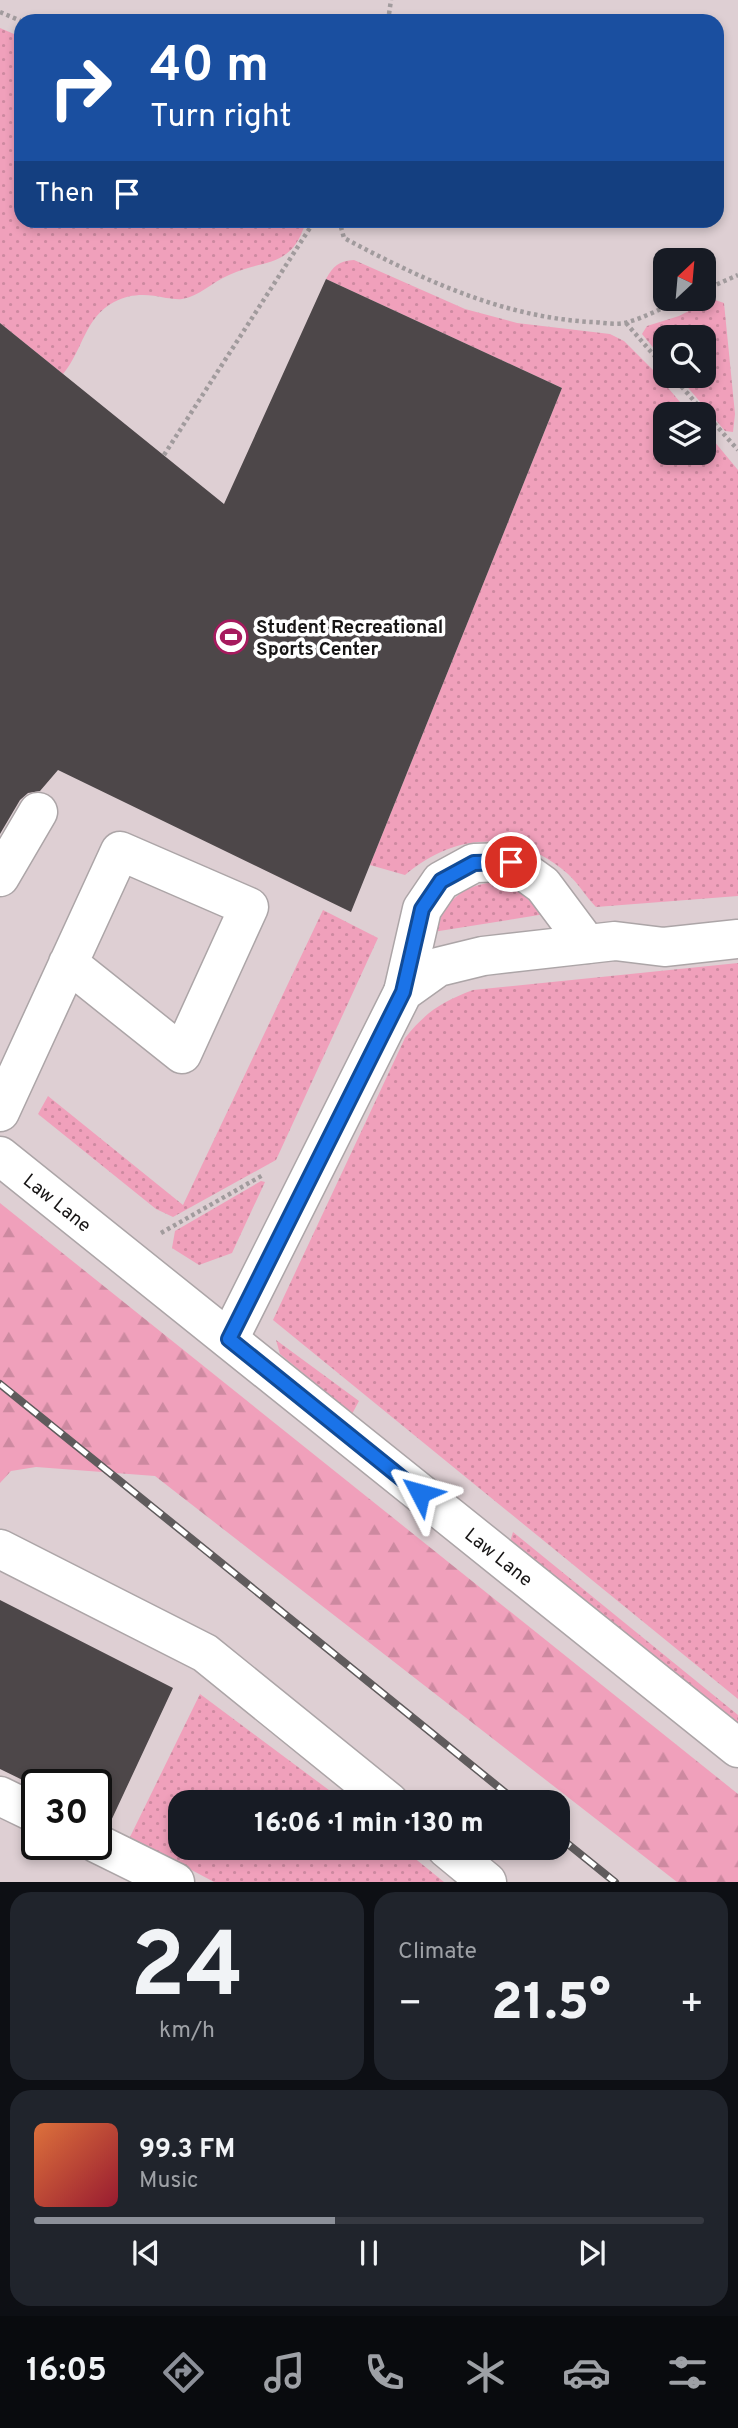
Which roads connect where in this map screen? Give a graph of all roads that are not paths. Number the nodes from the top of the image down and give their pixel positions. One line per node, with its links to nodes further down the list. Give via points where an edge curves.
1 (38, 812): 2 (street)
2 (0, 877)
3 (738, 913): 5 (street, via 664,921)
4 (738, 939): 5 (street, via 664,947)
5 (601, 942): 7 (street, via 483,956 438,967); 7 (street, via 543,885 511,862 474,863 441,881 422,909)
6 (68, 963): 6 (street, via 120,851 249,907 182,1054); 8 (street)
7 (403, 992): 10 (street)
8 (0, 1112)
9 (0, 1156): 10 (street, Law Lane)
10 (229, 1339): 12 (street, Law Lane)
11 (0, 1549): 13 (street, via 205,1653)
12 (738, 1748)
13 (374, 1790)
14 (0, 1796): 15 (street)
15 (21, 1806)
16 (112, 1851): 18 (street)
17 (461, 1860): 19 (street)
18 (175, 1882)
19 (488, 1882)

